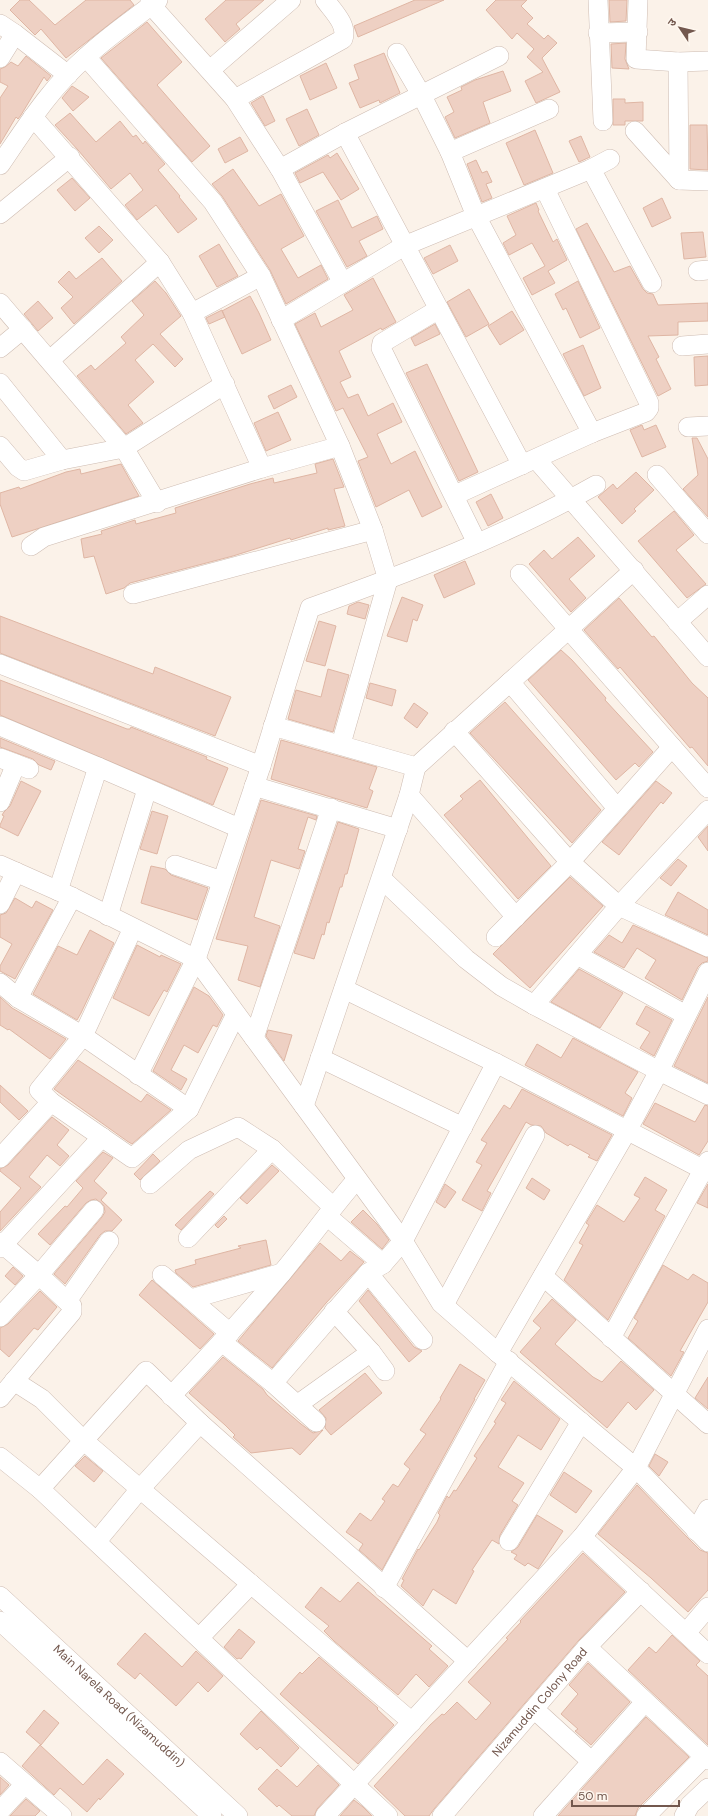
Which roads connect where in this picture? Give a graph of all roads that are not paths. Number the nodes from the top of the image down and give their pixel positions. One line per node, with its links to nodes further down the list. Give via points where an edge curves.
1 (291, 0): 15 (street)
2 (325, 0): 18 (street, via 344,27 343,39)
3 (598, 0): 8 (street)
4 (638, 0): 7 (street)
5 (153, 2): 11 (street); 15 (street)
6 (8, 29): 12 (street); 16 (street)
7 (638, 32): 8 (street); 14 (street, via 636,59)
8 (598, 33): 21 (street)
9 (397, 53): 17 (street)
10 (499, 56): 17 (street)
11 (86, 57): 16 (street); 37 (street, via 213,202)
12 (0, 58)
13 (708, 61): 14 (street)
14 (678, 62): 30 (street)
15 (210, 70): 18 (street)
16 (68, 75): 20 (street)
17 (422, 96): 23 (street); 24 (street)
18 (235, 99): 28 (street)
19 (548, 109): 24 (street)
20 (33, 117): 25 (street); 27 (street)
21 (603, 121)
22 (635, 132): 30 (street)
23 (345, 133): 28 (street); 35 (street)
24 (450, 152): 34 (street)
25 (70, 157): 33 (street); 36 (street)
26 (610, 159): 29 (street)
27 (0, 165)
28 (280, 169): 38 (street)
29 (591, 169): 32 (street); 39 (street)
30 (679, 180): 31 (street)
31 (708, 181)
32 (545, 189): 34 (street); 53 (street, via 649,404 646,412)
33 (0, 214)
34 (476, 216): 35 (street); 53 (street)
35 (404, 246): 38 (street); 41 (street)
36 (160, 262): 42 (street); 48 (street)
37 (261, 276): 42 (street); 43 (street)
38 (344, 283): 43 (street)
39 (652, 283)
40 (0, 302): 44 (street)
41 (439, 309): 58 (street); 62 (street, via 382,343 381,348)
42 (192, 313): 50 (street)
43 (281, 320): 55 (street)
44 (23, 330): 47 (street); 48 (street)
45 (708, 344): 46 (street)
46 (682, 346)
47 (0, 348)
48 (50, 360): 56 (street)
49 (0, 383): 57 (street)
50 (225, 384): 56 (street); 59 (street)
51 (708, 426): 52 (street)
52 (688, 427)
53 (592, 433): 58 (street)
54 (0, 446): 57 (street, via 24,471)
55 (340, 446): 59 (street); 65 (street)
56 (124, 448): 57 (street); 64 (street)
57 (62, 460)
58 (529, 462): 62 (street); 63 (street)
59 (262, 468): 64 (street)
60 (657, 475): 66 (street)
61 (596, 485): 63 (street)
62 (455, 494): 67 (street)
63 (572, 498): 67 (street); 69 (street)
64 (157, 502): 68 (street, via 44,537)
65 (374, 530): 71 (street); 72 (street)
66 (708, 534)
67 (477, 543): 71 (street)
68 (32, 546)
69 (634, 570): 74 (street); 75 (street)
70 (520, 574): 75 (street)
71 (388, 580): 80 (street, via 310,608); 82 (street)
72 (133, 594)
73 (708, 595): 74 (street)
74 (678, 622): 76 (street)
75 (568, 629): 78 (street); 83 (street)
76 (708, 657)
77 (0, 664): 85 (street)
78 (510, 682): 81 (street); 94 (street)
79 (0, 726): 86 (street)
80 (273, 726): 82 (street); 85 (street)
81 (454, 732): 87 (street); 98 (street)
82 (341, 744): 87 (street)
83 (672, 747): 89 (street); 94 (street)
84 (15, 764): 92 (street)
85 (261, 766): 88 (street)
86 (98, 767): 90 (street); 103 (street)
87 (416, 767): 91 (street)
88 (254, 786): 93 (street); 96 (street)
89 (708, 788)
90 (147, 789): 96 (street); 106 (street)
91 (409, 795): 97 (street); 107 (street)
92 (0, 802)
93 (331, 808): 97 (street); 121 (street)
94 (617, 808): 98 (street)
95 (708, 810): 105 (street)
96 (239, 828): 102 (street)
97 (398, 829): 101 (street)
98 (570, 862): 105 (street); 107 (street)
99 (175, 865): 102 (street)
100 (8, 869): 103 (street); 104 (street)
101 (382, 879): 115 (street); 117 (street, via 466,959 500,986)
102 (222, 881): 112 (street)
103 (65, 894): 106 (street); 116 (street)
104 (0, 904)
105 (619, 906): 110 (street); 111 (street)
106 (108, 916): 108 (street)
107 (516, 917): 109 (street)
108 (132, 928): 112 (street); 120 (street)
109 (496, 937)
110 (708, 947)
111 (577, 954): 117 (street); 119 (street)
112 (196, 959): 118 (street); 125 (street)
113 (708, 972): 119 (street)
114 (0, 983): 116 (street)
115 (344, 989): 122 (street); 123 (street)
116 (18, 998): 120 (street)
117 (534, 1005): 124 (street)
118 (236, 1014): 121 (street); 129 (street)
119 (686, 1015): 124 (street)
120 (83, 1036): 125 (street); 127 (street, via 39,1090)
121 (254, 1038): 128 (street)
122 (320, 1058): 128 (street); 130 (street)
123 (496, 1063): 130 (street); 131 (street)
124 (659, 1072): 126 (street); 131 (street)
125 (138, 1076): 129 (street)
126 (708, 1095)
127 (51, 1102): 133 (street); 135 (street)
128 (304, 1106): 137 (street)
129 (189, 1109): 133 (street, via 132,1158)
130 (463, 1127): 143 (street)
131 (627, 1131): 136 (street); 149 (street)
132 (535, 1135): 152 (street)
133 (102, 1137): 144 (street)
134 (272, 1149): 138 (street, via 238,1127 189,1150); 140 (street); 141 (street)
135 (0, 1158)
136 (706, 1168): 157 (street)
137 (357, 1179): 140 (street); 143 (street)
138 (150, 1184)
139 (94, 1210): 147 (street)
140 (330, 1211): 145 (street); 146 (street)
141 (188, 1238)
142 (109, 1241): 151 (street)
143 (403, 1241): 145 (street); 152 (street)
144 (1, 1245): 147 (street)
145 (376, 1269): 153 (street); 158 (street)
146 (282, 1273): 150 (street); 156 (street)
147 (39, 1275): 151 (street); 154 (street)
148 (162, 1275): 150 (street)
149 (543, 1276): 157 (street); 160 (street)
150 (191, 1299): 156 (street)
151 (67, 1301): 162 (street, via 72,1306 72,1312)
152 (444, 1305): 160 (street)
153 (334, 1311): 159 (street); 163 (street)
154 (0, 1317)
155 (708, 1329): 164 (street)
156 (226, 1338): 163 (street); 165 (street)
157 (611, 1338): 164 (street)
158 (423, 1340)
159 (371, 1352): 161 (street); 167 (street)
160 (503, 1357): 169 (street); 183 (street)
161 (385, 1371)
162 (14, 1381): 166 (street); 172 (street, via 42,1399)
163 (272, 1383): 167 (street)
164 (674, 1394): 171 (street); 174 (street)
165 (171, 1396): 170 (street); 172 (street, via 146,1371)
166 (0, 1398)
167 (297, 1405): 168 (street)
168 (316, 1422)
169 (581, 1422): 174 (street); 181 (street)
170 (200, 1423): 176 (street); 183 (street)
171 (708, 1424)
172 (83, 1440): 175 (street); 176 (street)
173 (0, 1458): 175 (street)
174 (636, 1468): 178 (street); 179 (street)
175 (40, 1489): 180 (street)
176 (140, 1489): 180 (street); 182 (street)
177 (708, 1509): 178 (street)
178 (702, 1536)
179 (582, 1537): 184 (street); 192 (street)
180 (97, 1541): 189 (street)
181 (509, 1541)
182 (251, 1584): 189 (street); 195 (street)
183 (384, 1588): 192 (street)
184 (641, 1590): 188 (street); 190 (street, Nizamuddin Colony Road)
185 (0, 1596): 205 (street, Main Narela Road (Nizamuddin))
186 (708, 1607): 188 (street)
187 (0, 1621): 204 (street, Main Narela Road (Nizamuddin))
188 (686, 1633): 191 (street)
189 (199, 1638): 200 (street)
190 (587, 1647): 193 (street); 194 (street, Nizamuddin Colony Road)
191 (708, 1654)
192 (468, 1661): 195 (street)
193 (645, 1702): 196 (street); 197 (street)
194 (534, 1709): 197 (street); 208 (street, Nizamuddin Colony Road)
195 (412, 1722): 200 (street)
196 (706, 1758): 210 (street)
197 (591, 1761): 209 (street)
198 (0, 1762): 199 (street)
199 (25, 1784): 202 (street); 203 (street)
200 (354, 1784): 206 (street); 207 (street)
201 (708, 1788): 211 (street, via 690,1805)
202 (0, 1811)
203 (62, 1816)
204 (212, 1816)
205 (238, 1816)
206 (325, 1816)
207 (388, 1816)
208 (442, 1816)
209 (543, 1816)
210 (646, 1816)
211 (684, 1816)

